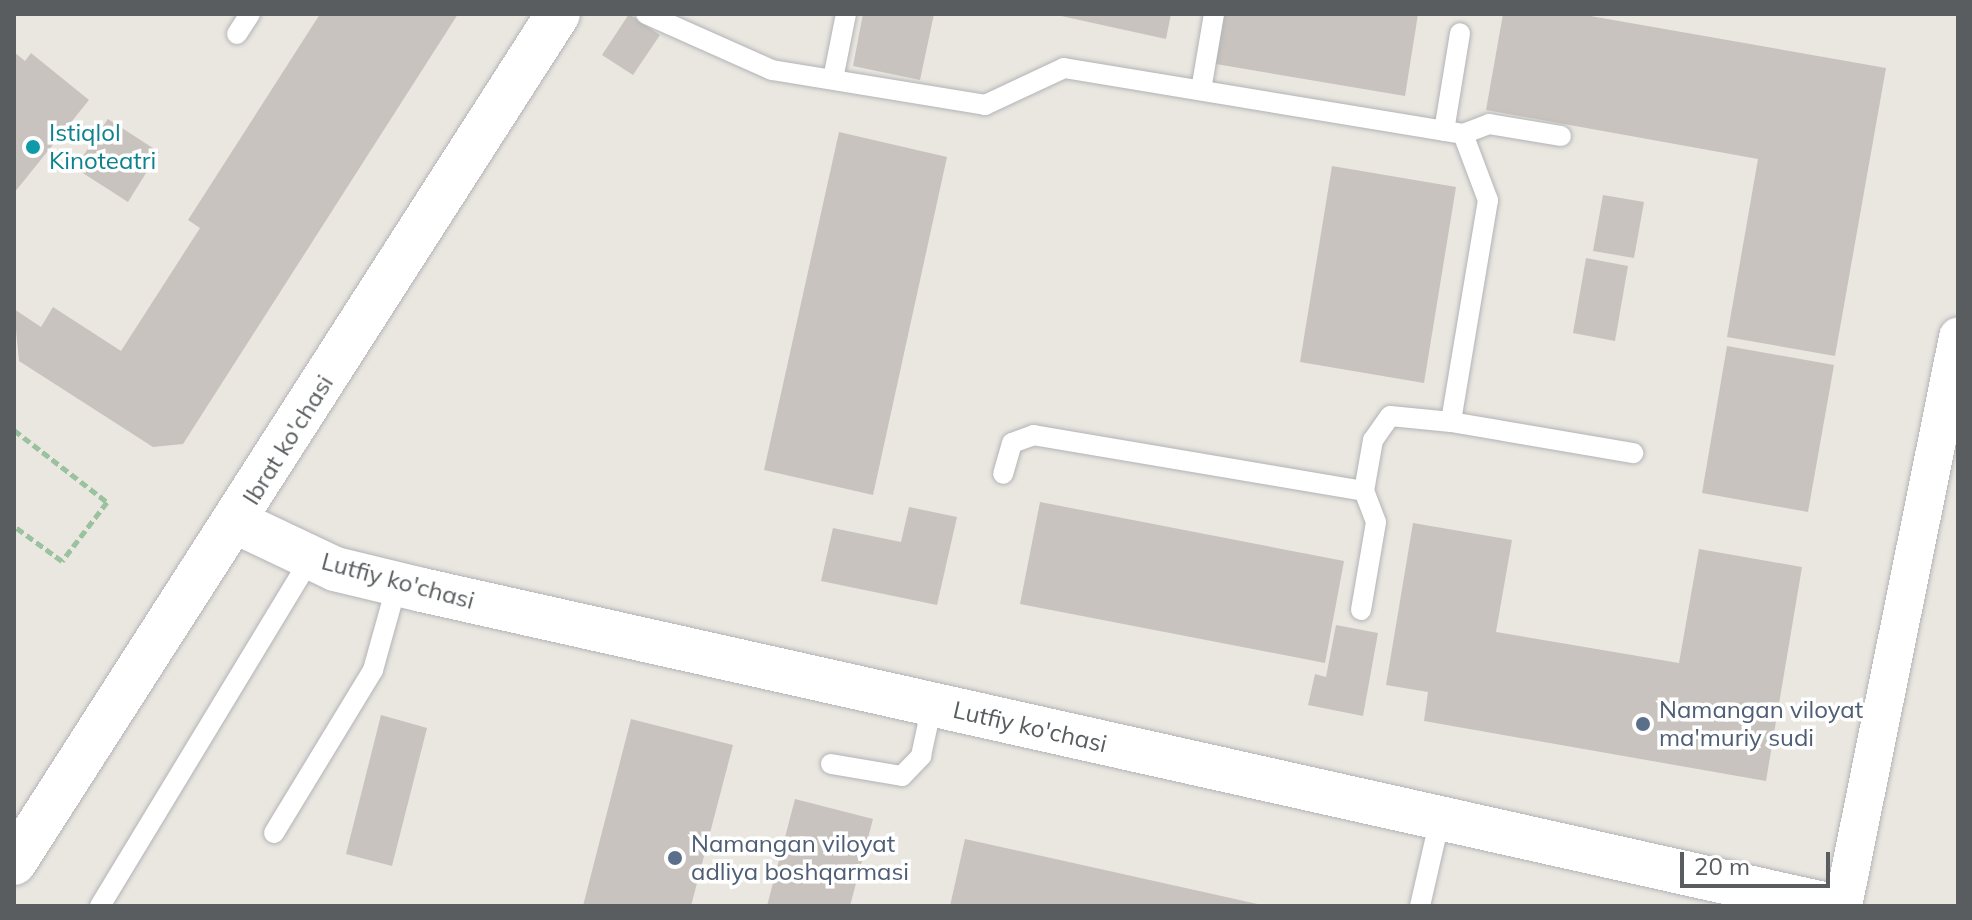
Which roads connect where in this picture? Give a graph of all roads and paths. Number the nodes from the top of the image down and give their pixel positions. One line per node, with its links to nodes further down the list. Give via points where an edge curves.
1 (250, 14): 7 (lane)
2 (558, 14): 18 (street, Ibrat ko'chasi)
3 (646, 14): 8 (lane, via 772,70)
4 (846, 14): 8 (lane)
5 (1214, 14): 9 (lane)
6 (1460, 33): 10 (lane)
7 (237, 34)
8 (833, 79): 9 (lane, via 985,105 1064,68)
9 (1201, 90): 10 (lane)
10 (1453, 133): 11 (lane, via 1489,124); 13 (lane, via 1488,200)
11 (1561, 136)
12 (1958, 337): 31 (street)
13 (1451, 422): 15 (lane); 17 (lane, via 1390,416 1373,440)
14 (14, 430): 19 (path, via 107,502 62,561)
15 (1633, 453)
16 (1003, 474): 17 (lane, via 1012,443 1034,435)
17 (1364, 491): 22 (lane, via 1376,522)
18 (236, 522): 20 (street, Lutfiy ko'chasi); 27 (street, Ibrat ko'chasi)
19 (14, 526)
20 (311, 558): 21 (street, Lutfiy ko'chasi); 28 (lane)
21 (397, 584): 23 (street, Lutfiy ko'chasi); 26 (lane, via 373,670)
22 (1361, 610)
23 (932, 705): 24 (lane, via 921,756 902,776); 25 (street, Lutfiy ko'chasi)
24 (831, 764)
25 (1440, 819): 29 (lane); 30 (street, Lutfiy ko'chasi)
26 (274, 833)
27 (14, 863)
28 (100, 906)
29 (1420, 906)
30 (1832, 906)
31 (1843, 906)

